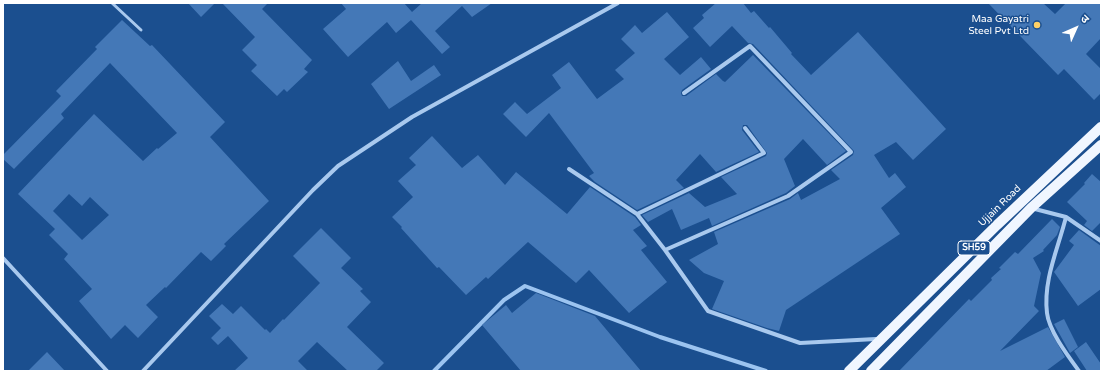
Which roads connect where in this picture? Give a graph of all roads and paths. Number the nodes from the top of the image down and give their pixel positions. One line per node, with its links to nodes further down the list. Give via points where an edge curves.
1 (112, 3): 3 (lane)
2 (618, 3): 17 (street, via 412,117 338,166)
3 (141, 30)
4 (684, 93): 13 (street, via 750,46 851,152 788,196)
5 (1101, 127): 15 (main road, Ujjain Road / SH59)
6 (745, 128): 10 (street, via 764,153)
7 (1101, 145): 9 (main road, SH59)
8 (569, 169): 10 (street)
9 (1031, 208): 11 (street); 19 (main road, SH59)
10 (637, 214): 13 (street)
11 (1066, 217): 12 (street); 20 (street, via 1048,280 1047,314 1056,338)
12 (1101, 241)
13 (665, 250): 15 (street, via 708,311 800,343 876,339)
14 (3, 258): 16 (street)
15 (880, 341): 18 (main road, Ujjain Road / SH59)
16 (107, 371)
17 (143, 371)
18 (849, 371)
19 (871, 371)
20 (1079, 371)

